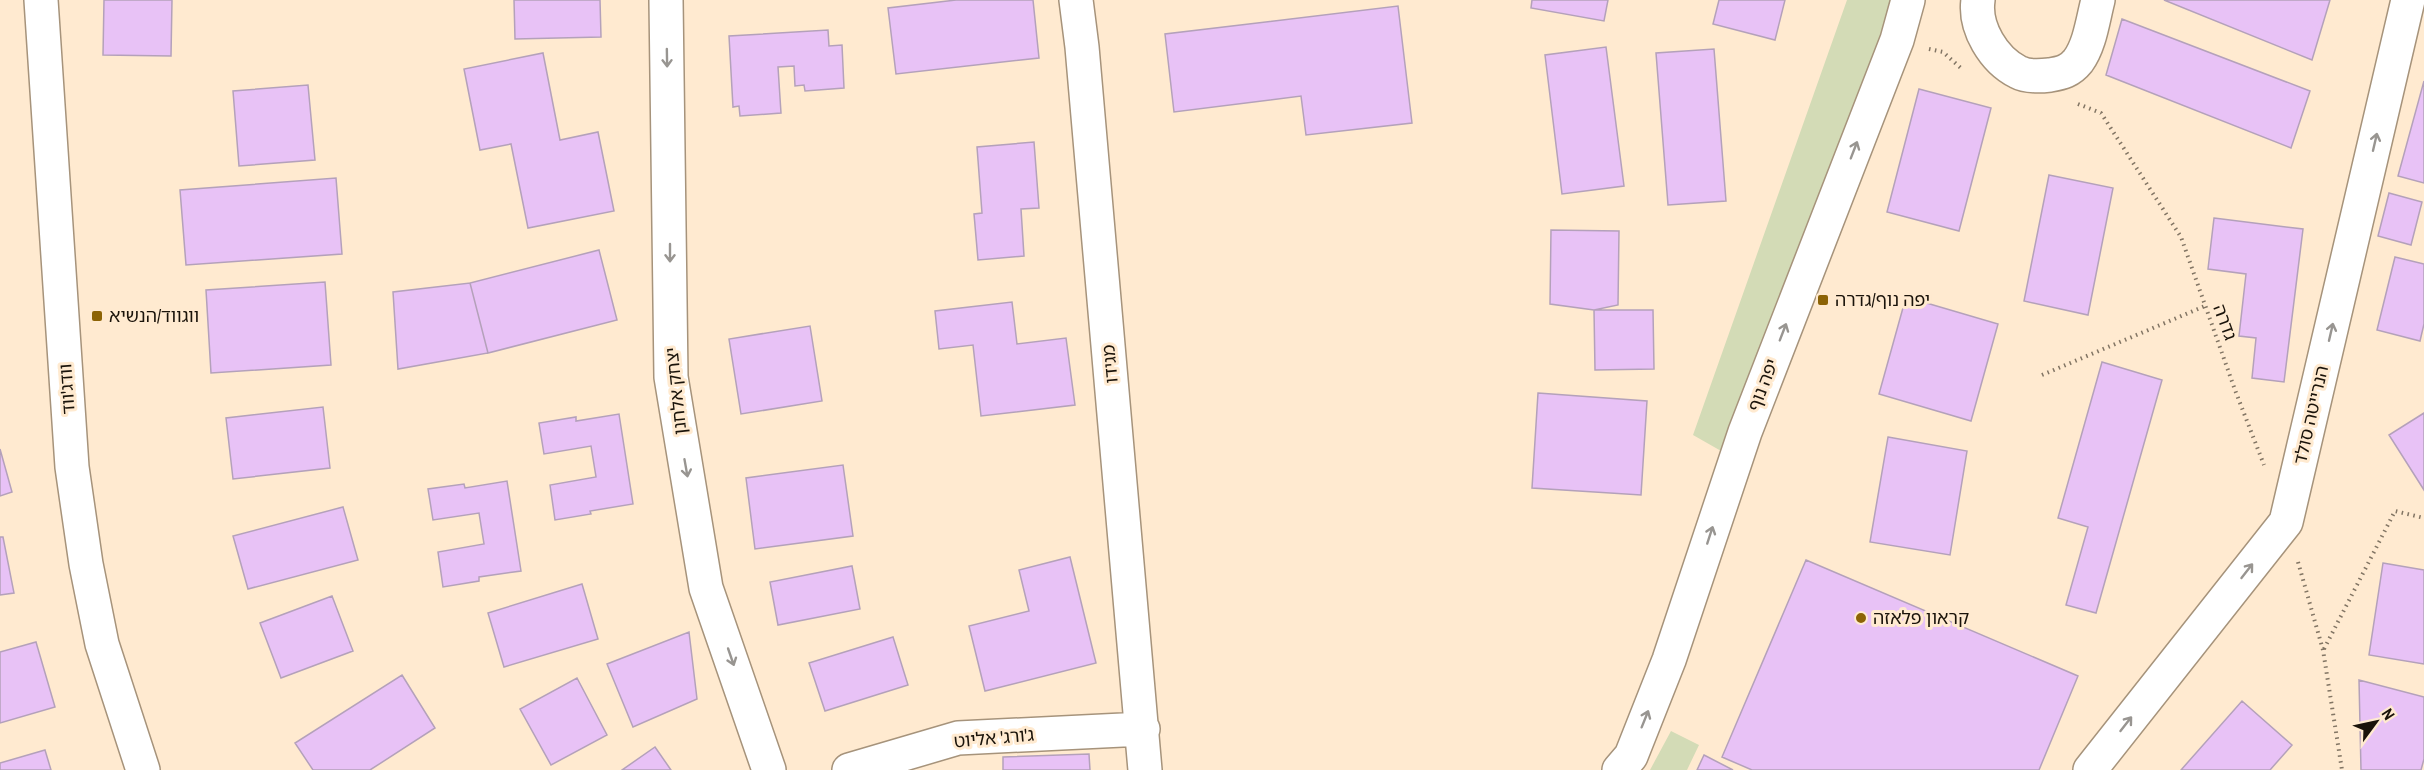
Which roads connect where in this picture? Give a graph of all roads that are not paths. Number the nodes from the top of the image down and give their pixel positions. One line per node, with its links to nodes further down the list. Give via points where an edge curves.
1 (41, 0): 9 (street, וודג'ווד, via 72,467 102,644)
2 (666, 0): 10 (street, יצחק אלחנן, one-way to 10, via 671,377 706,588)
3 (1076, 0): 8 (street, מגידו)
4 (1908, 0): 13 (street, יפה נוף, one-way to 4, via 1631,756 1669,660 1744,432 1897,40)
5 (1978, 0): 6 (street, via 1981,28 1996,56 2020,73 2041,76 2065,73 2078,60)
6 (2098, 0)
7 (2408, 0): 14 (street, הנרייטה סולד, one-way to 7, via 2286,522)
8 (1143, 729): 11 (street, ג'ורג' אליוט, via 958,738); 12 (street, מגידו)
9 (143, 770)
10 (769, 770)
11 (849, 770)
12 (1145, 770)
13 (1619, 770)
14 (2090, 770)

